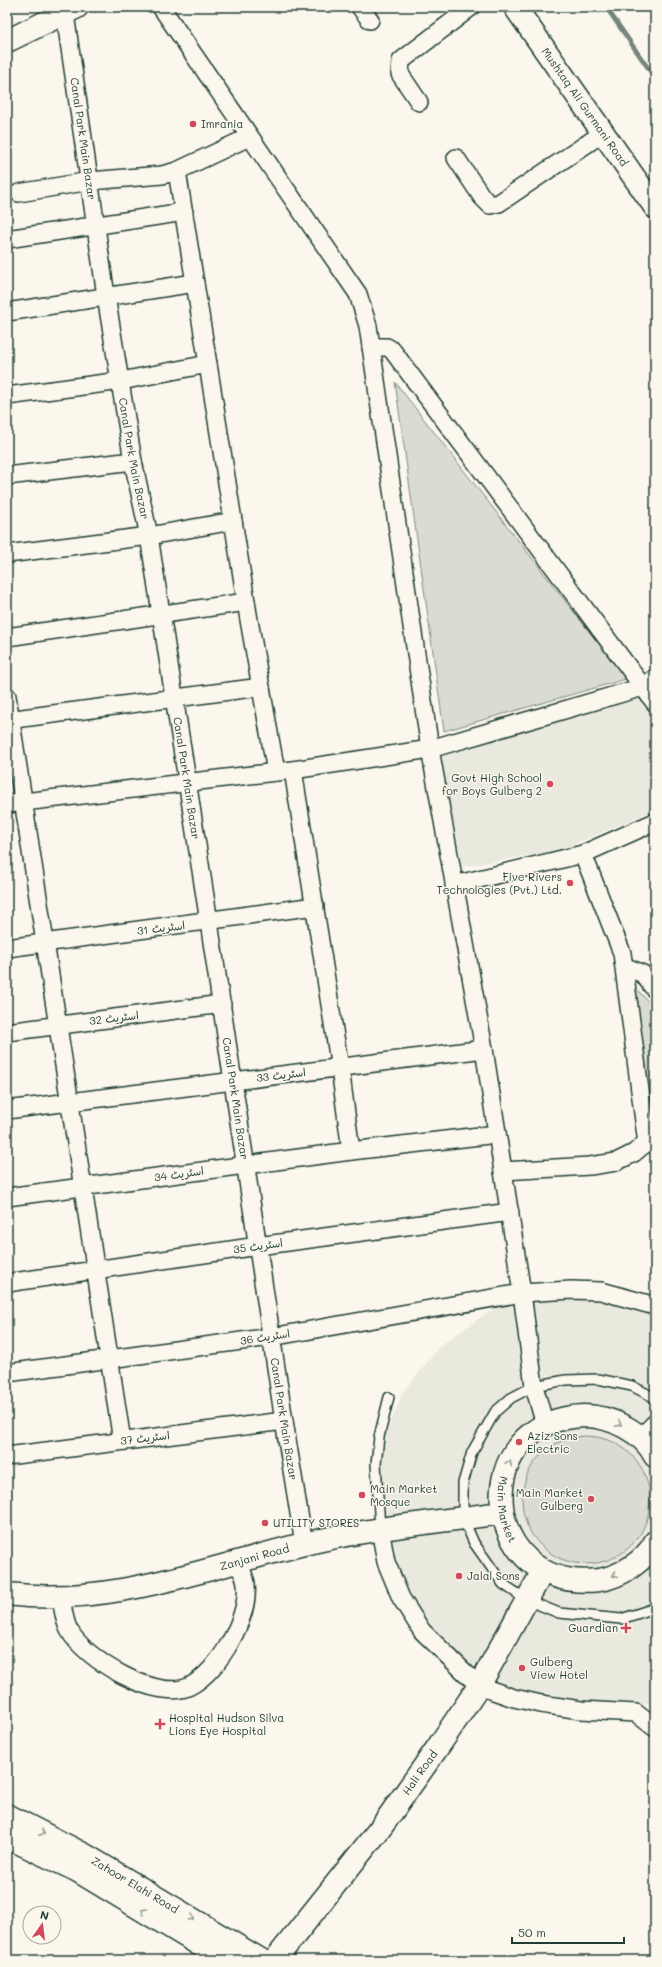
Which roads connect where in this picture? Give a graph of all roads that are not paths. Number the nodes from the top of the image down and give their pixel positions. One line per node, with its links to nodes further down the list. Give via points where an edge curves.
1 (161, 7): 8 (street)
2 (471, 7): 6 (street, via 401,61 400,74)
3 (515, 7): 7 (street, Mushtaq Ali Gurmani Road)
4 (69, 9): 5 (street); 11 (street, Canal Park Main Bazar)
5 (7, 41)
6 (419, 102)
7 (603, 133): 9 (street, via 499,203 490,205); 13 (street, Mushtaq Ali Gurmani Road)
8 (249, 137): 10 (street); 20 (street, via 358,294)
9 (456, 158)
10 (177, 171): 11 (street, via 162,176); 14 (street)
11 (90, 181): 12 (street); 15 (street, Canal Park Main Bazar)
12 (19, 193)
13 (655, 207)
14 (184, 212): 15 (street); 17 (street)
15 (95, 225): 16 (street); 18 (street, Canal Park Main Bazar)
16 (7, 239)
17 (195, 283): 18 (street); 21 (street)
18 (106, 296): 19 (street); 22 (street, Canal Park Main Bazar)
19 (7, 312)
20 (371, 346): 32 (street, via 387,347 392,350); 38 (street)
21 (208, 364): 22 (street); 26 (street)
22 (121, 380): 23 (street); 24 (street, Canal Park Main Bazar)
23 (7, 396)
24 (133, 461): 25 (street); 27 (street, Canal Park Main Bazar)
25 (7, 476)
26 (233, 521): 27 (street); 29 (street)
27 (149, 536): 28 (street); 30 (street, Canal Park Main Bazar)
28 (7, 554)
29 (246, 602): 30 (street); 33 (street)
30 (161, 615): 31 (street); 35 (street, Canal Park Main Bazar)
31 (7, 637)
32 (649, 683): 36 (street); 38 (street)
33 (261, 687): 35 (street); 40 (street)
34 (7, 696): 37 (street)
35 (174, 699): 37 (street); 41 (street, Canal Park Main Bazar)
36 (655, 703)
37 (9, 720): 42 (street)
38 (430, 750): 39 (street); 45 (street)
39 (293, 770): 40 (street); 46 (street)
40 (276, 772): 41 (street)
41 (186, 781): 42 (street); 47 (street, Canal Park Main Bazar)
42 (15, 803): 48 (street)
43 (655, 822): 44 (street)
44 (584, 854): 45 (street); 50 (street, via 620,943)
45 (454, 885): 55 (street)
46 (315, 906): 47 (street, اسٹریٹ 31); 56 (street)
47 (209, 922): 48 (street, اسٹریٹ 31); 52 (street, Canal Park Main Bazar)
48 (45, 943): 49 (street, اسٹریٹ 31); 53 (street)
49 (7, 948)
50 (624, 966): 51 (street, via 643,974); 61 (street)
51 (655, 990)
52 (222, 1004): 53 (street, اسٹریٹ 32); 57 (street, Canal Park Main Bazar)
53 (58, 1025): 54 (street, اسٹریٹ 32); 58 (street)
54 (7, 1032)
55 (484, 1049): 56 (street, اسٹریٹ 33); 60 (street)
56 (340, 1068): 57 (street, اسٹریٹ 33); 62 (street)
57 (233, 1080): 58 (street, اسٹریٹ 33); 63 (street, Canal Park Main Bazar)
58 (70, 1102): 59 (street, اسٹریٹ 33); 65 (street)
59 (7, 1110)
60 (497, 1134): 62 (street, اسٹریٹ 34); 64 (street)
61 (651, 1140): 64 (street, via 616,1162)
62 (350, 1151): 63 (street, اسٹریٹ 34)
63 (246, 1165): 65 (street, اسٹریٹ 34); 68 (street, Canal Park Main Bazar)
64 (503, 1171): 67 (street)
65 (83, 1187): 66 (street, اسٹریٹ 34); 69 (street)
66 (7, 1197)
67 (510, 1212): 68 (street, اسٹریٹ 35); 71 (street)
68 (258, 1246): 69 (street, اسٹریٹ 35); 73 (street, Canal Park Main Bazar)
69 (96, 1270): 70 (street, اسٹریٹ 35); 74 (street)
70 (7, 1283)
71 (522, 1293): 72 (street, اسٹریٹ 36, via 601,1291); 73 (street, اسٹریٹ 36); 76 (street)
72 (655, 1306)
73 (271, 1337): 74 (street, اسٹریٹ 36); 79 (street, Canal Park Main Bazar)
74 (109, 1359): 75 (street, اسٹریٹ 36); 82 (street)
75 (7, 1373)
76 (534, 1386): 78 (lane, via 566,1380 598,1379 632,1386); 80 (street); 86 (lane, via 512,1398 495,1412 472,1452 463,1483)
77 (389, 1397): 87 (lane, via 379,1437 376,1464)
78 (655, 1398)
79 (284, 1421): 82 (street, اسٹریٹ 37); 88 (street, Canal Park Main Bazar)
80 (545, 1425): 81 (street, Main Market, one-way to 81, via 569,1417 594,1416); 85 (street, Main Market, one-way to 80, via 500,1496 509,1462 522,1443)
81 (648, 1430): 84 (street, Main Market)
82 (122, 1441): 83 (street, اسٹریٹ 37)
83 (7, 1456)
84 (655, 1456)
85 (502, 1513): 86 (street, Zanjani Road); 91 (street, Main Market, via 512,1541 531,1563)
86 (463, 1518): 87 (street, Zanjani Road); 94 (lane, via 474,1543 503,1584)
87 (380, 1529): 88 (street, Zanjani Road); 96 (street, via 386,1562 401,1598 422,1631)
88 (304, 1544): 90 (street, Zanjani Road)
89 (652, 1552): 91 (street, Main Market, one-way to 91, via 625,1571 598,1580 584,1582 563,1579)
90 (237, 1562): 93 (street, Zanjani Road, via 115,1592); 93 (street, via 247,1584 243,1615 229,1646 213,1669 190,1687 164,1690 141,1684 108,1667 82,1648 69,1630)
91 (543, 1571): 94 (street, Hali Road)
92 (7, 1594): 93 (street, Zanjani Road)
93 (61, 1598)
94 (527, 1600): 95 (lane, via 559,1613 620,1619); 96 (street, Hali Road)
95 (655, 1608)
96 (480, 1686): 97 (street, via 541,1704 581,1710 636,1712); 102 (street, Hali Road, via 382,1826)
97 (655, 1728)
98 (7, 1815): 101 (street, Zahoor Elahi Road, one-way to 101, via 85,1855)
99 (7, 1837): 100 (street, Zahoor Elahi Road, one-way to 99, via 78,1871)
100 (226, 1960)
101 (261, 1960)
102 (275, 1960)

